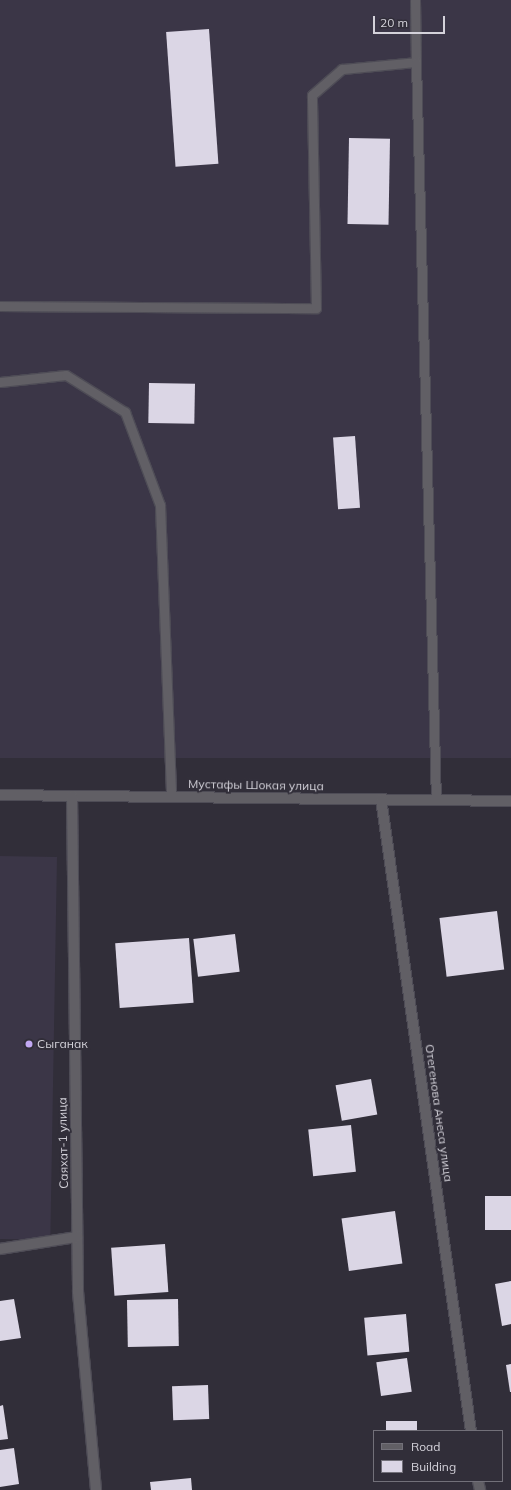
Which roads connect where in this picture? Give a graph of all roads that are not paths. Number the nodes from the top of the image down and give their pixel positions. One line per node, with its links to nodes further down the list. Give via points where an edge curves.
1 (415, 0): 2 (lane)
2 (416, 62): 3 (lane, via 342,69 312,95 316,308); 9 (lane)
3 (0, 306)
4 (0, 382): 7 (lane, via 66,375 125,412 160,505)
5 (0, 795): 6 (street, Мустафы Шокая улица)
6 (72, 796): 7 (street, Мустафы Шокая улица); 11 (street, Саяхат-1 улица)
7 (170, 797): 8 (street, Мустафы Шокая улица)
8 (381, 799): 9 (street, Мустафы Шокая улица); 13 (street, Отегенова Анеса улица)
9 (436, 800): 10 (street, Мустафы Шокая улица)
10 (511, 801)
11 (78, 1237): 12 (street); 14 (street, Саяхат-1 улица, via 78,1292)
12 (0, 1249)
13 (471, 1430)
14 (96, 1490)

